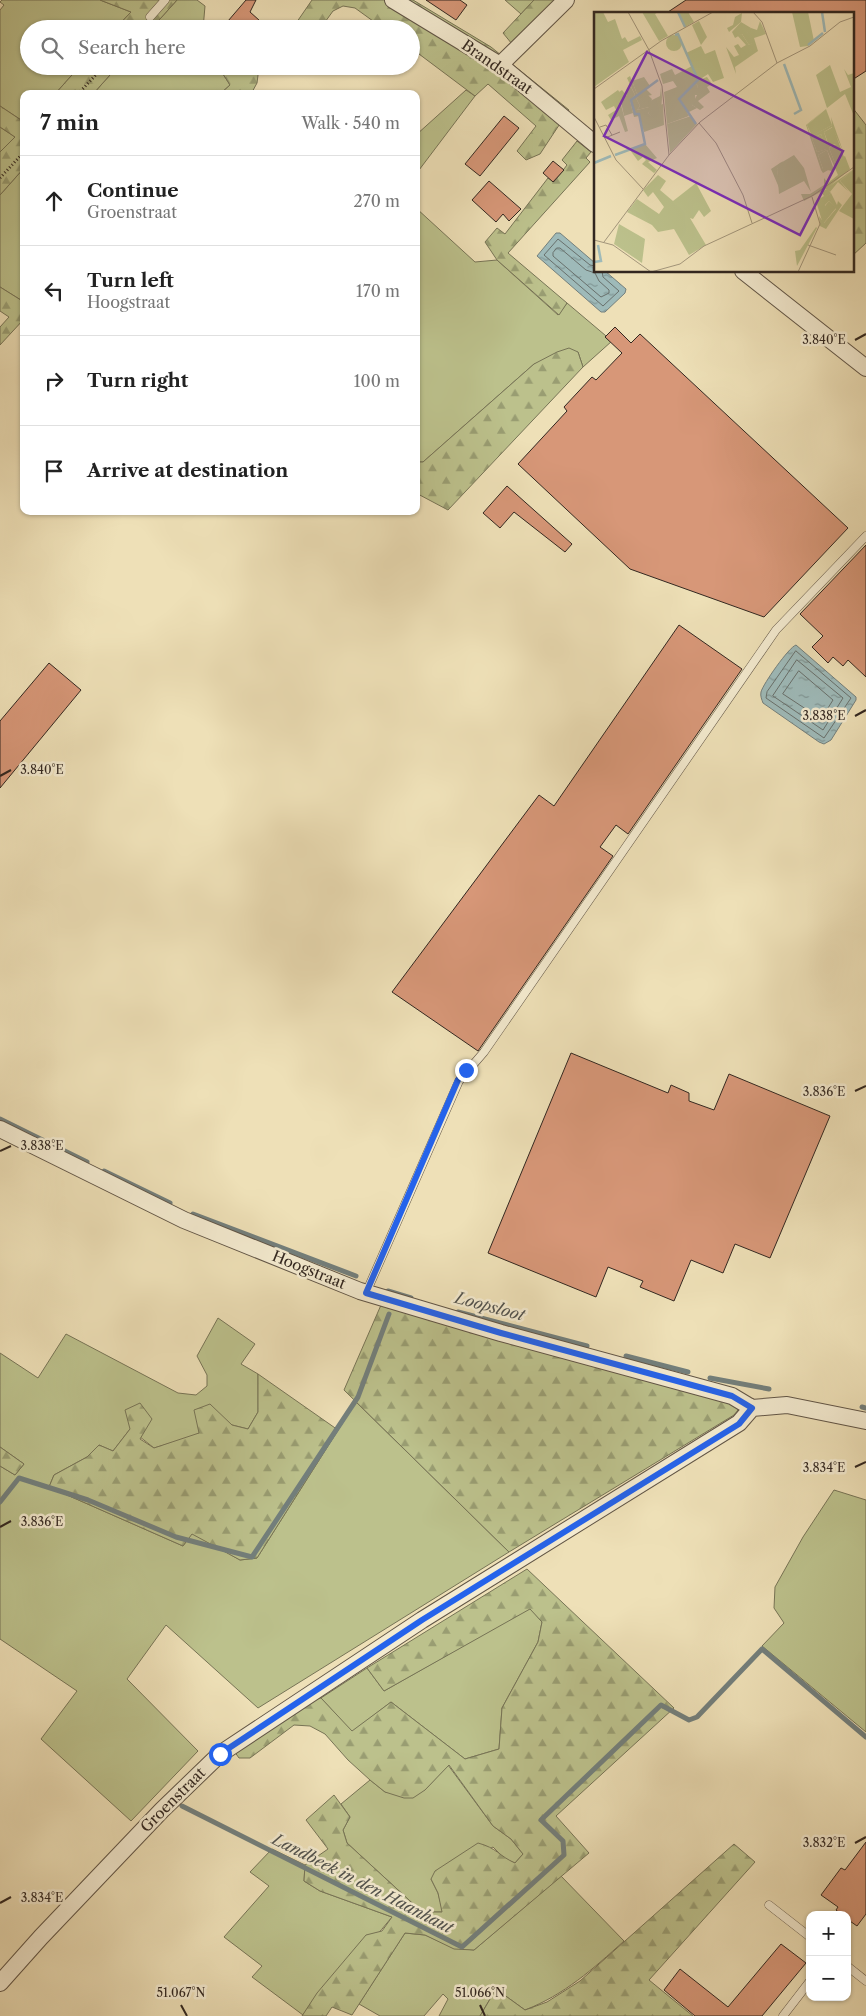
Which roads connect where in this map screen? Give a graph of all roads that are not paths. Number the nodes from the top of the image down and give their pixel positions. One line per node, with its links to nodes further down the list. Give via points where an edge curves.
1 (165, 0): 4 (lane)
2 (393, 0): 5 (street, Brandstraat)
3 (566, 0): 5 (street)
4 (150, 17)
5 (500, 65): 6 (street, Brandstraat)
6 (594, 143)
7 (744, 272): 8 (street)
8 (866, 368)
9 (866, 536): 11 (lane, via 776,630 484,1052 458,1080)
10 (0, 1129): 11 (street, Hoogstraat, via 184,1220)
11 (366, 1293): 12 (street, Hoogstraat, via 732,1396)
12 (752, 1408): 13 (street, via 787,1405); 18 (street, Groenstraat, via 739,1424 422,1620 220,1754 128,1846)
13 (866, 1421)
14 (769, 1905): 15 (lane)
15 (806, 1934)
16 (851, 1969): 17 (lane)
17 (866, 1981)
18 (0, 1983)
19 (806, 1986): 20 (lane)
20 (784, 2016)

